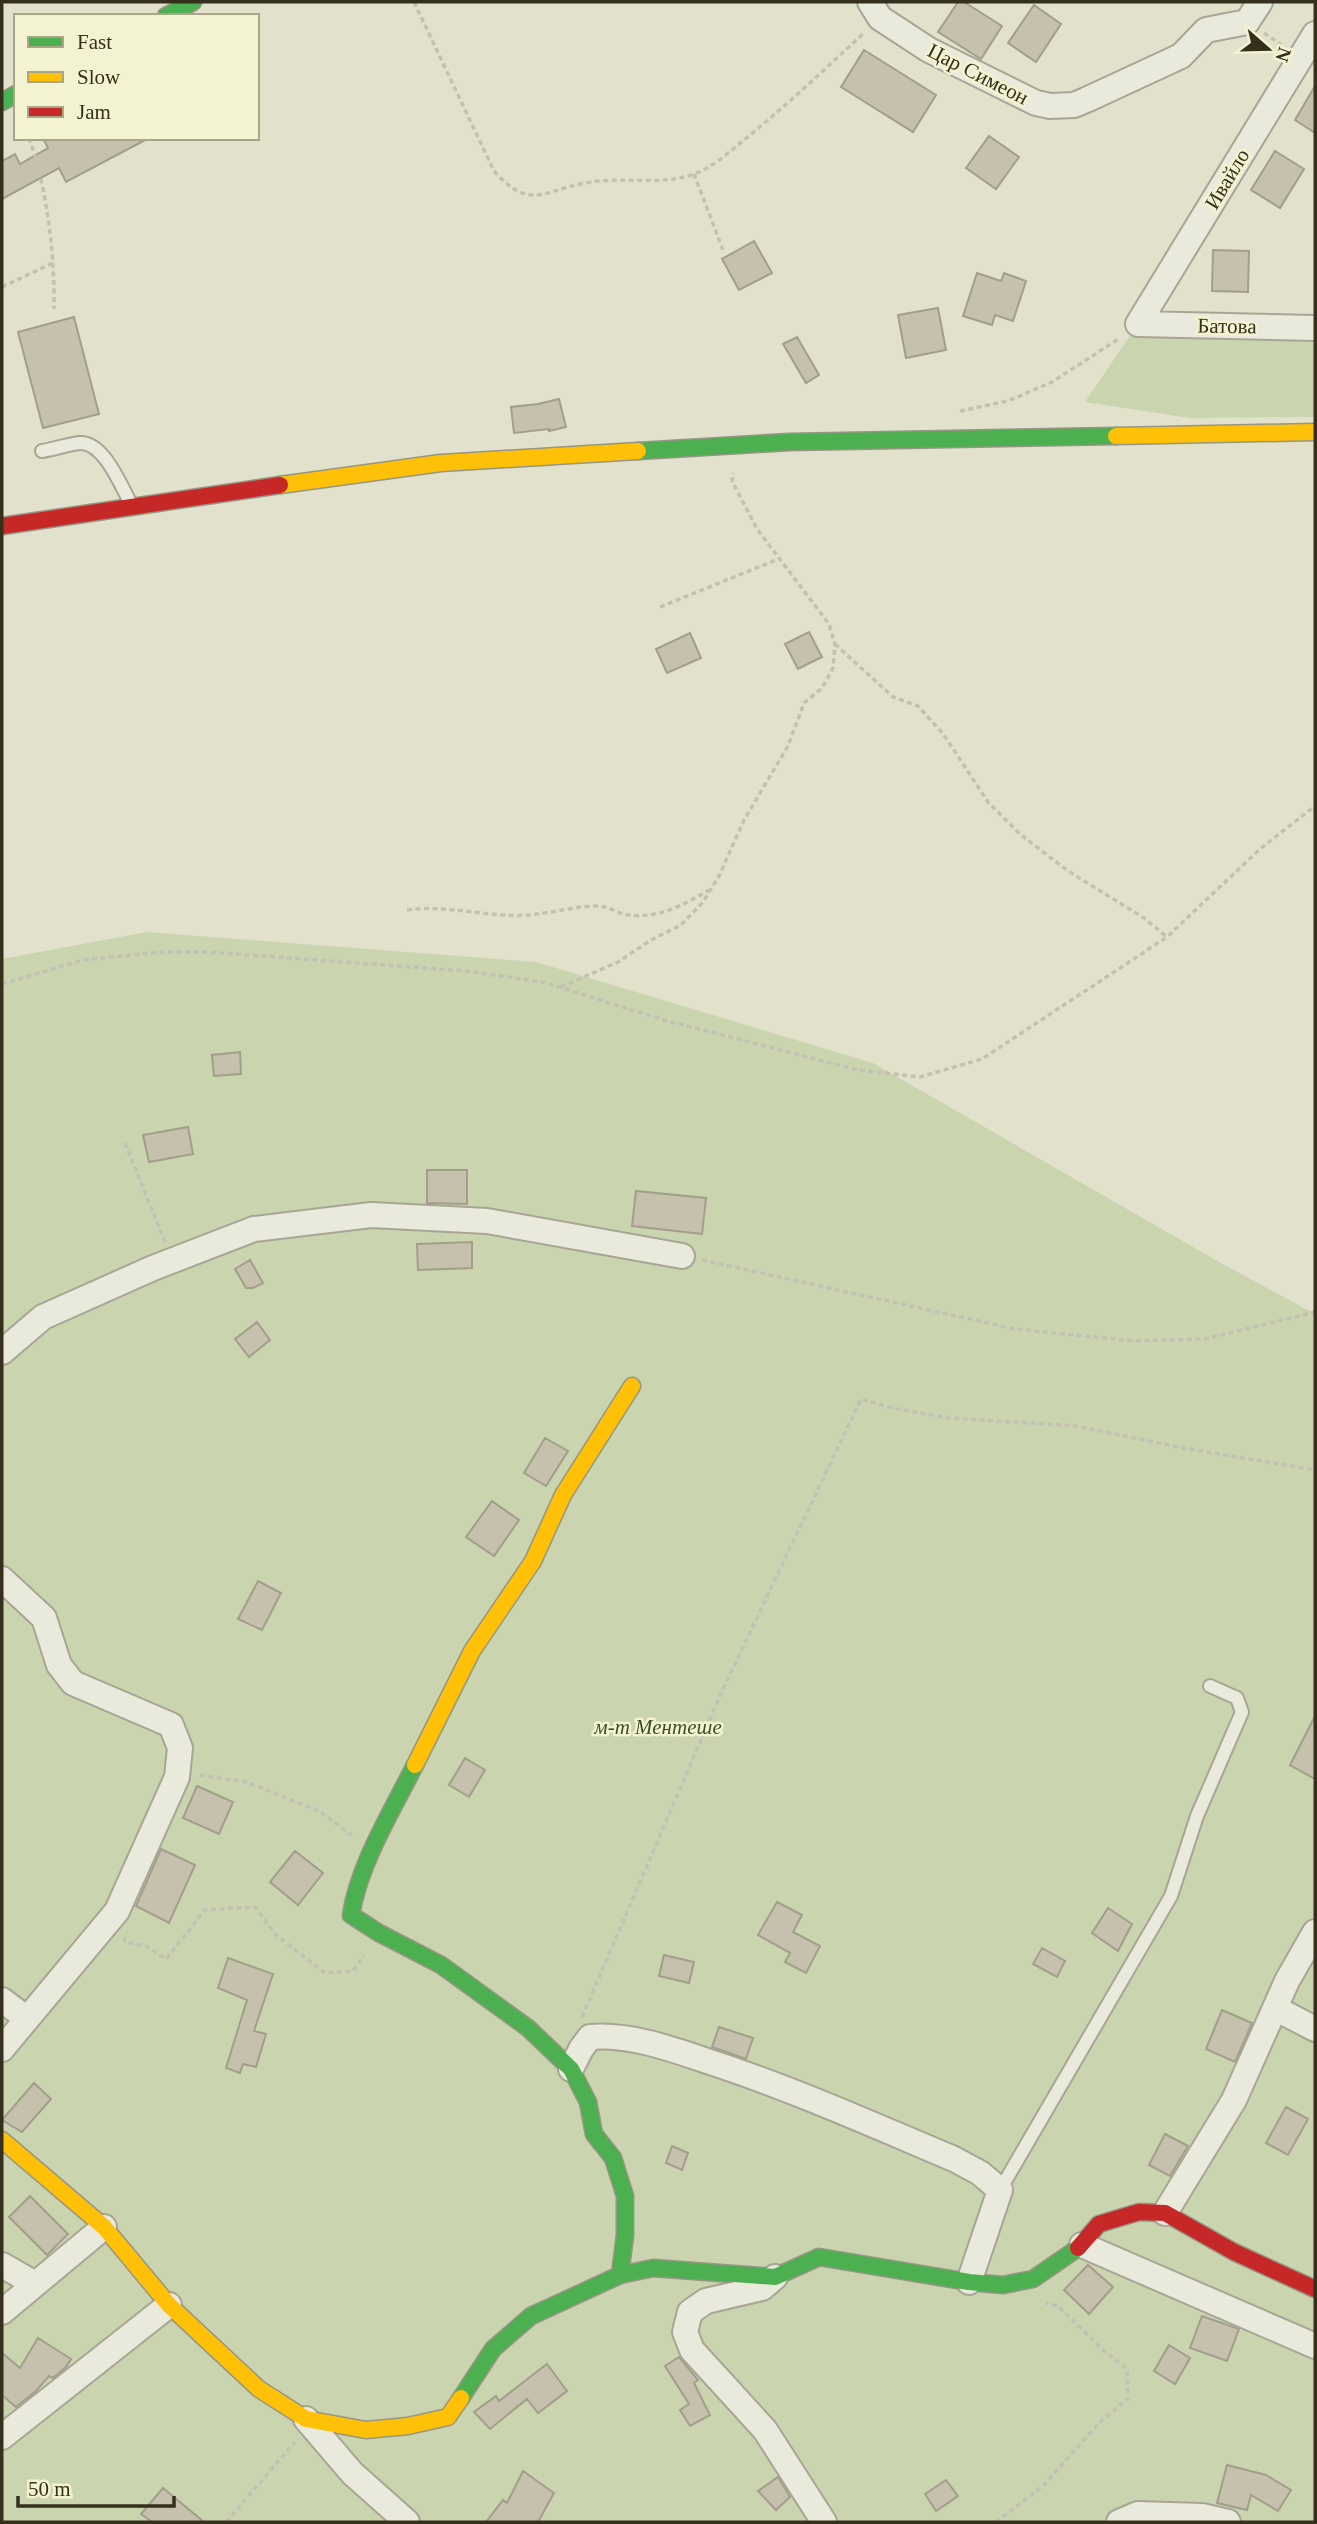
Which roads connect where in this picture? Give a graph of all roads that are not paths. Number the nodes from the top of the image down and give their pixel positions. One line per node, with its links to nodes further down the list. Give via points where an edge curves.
1 (193, 2): 4 (street)
2 (883, 7): 3 (street, Цар Симеон, via 929,50 1050,106 1086,100 1181,56 1206,30)
3 (1254, 12)
4 (170, 14)
5 (1315, 34): 6 (street, Ивайло)
6 (1138, 324): 7 (street, Батова)
7 (1315, 328)
8 (1315, 432): 10 (street, via 803,442 441,463)
9 (43, 451): 10 (lane, via 93,445)
10 (131, 506): 11 (street)
11 (2, 526)
12 (682, 1256): 13 (street, via 487,1221 371,1215 254,1229 43,1317)
13 (2, 1352)
14 (632, 1386): 23 (street, via 563,1495 534,1561 472,1651 380,1835 351,1915 441,1965 528,2028)
15 (2, 1579): 20 (street, via 44,1618 59,1665 73,1683 171,1725 180,1748 177,1777 117,1911)
16 (1210, 1686): 25 (lane, via 1237,1698 1242,1712 1197,1816 1171,1896)
17 (1315, 1932): 19 (street)
18 (2, 2000): 20 (street)
19 (1275, 2008): 21 (street); 26 (street, via 1234,2100)
20 (26, 2018): 22 (street)
21 (1315, 2029)
22 (2, 2049)
23 (571, 2069): 25 (street, via 590,2037 612,2036 674,2050 761,2079 954,2159); 30 (street, via 588,2102 594,2134 613,2158 625,2196)
24 (2, 2140): 27 (street)
25 (1000, 2190): 32 (street)
26 (1165, 2213): 28 (street, via 1139,2212 1114,2218 1099,2224); 34 (street, via 1234,2252)
27 (104, 2227): 33 (street); 35 (street)
28 (1082, 2245): 32 (street, via 1033,2279 1003,2285); 37 (street)
29 (2, 2265): 33 (street)
30 (620, 2276): 31 (street, via 653,2268); 38 (street, via 531,2316 493,2349 448,2417 366,2430)
31 (775, 2277): 32 (street, via 819,2258); 41 (street, via 762,2288 706,2301 690,2312 685,2332 692,2350 765,2430)
32 (969, 2282)
33 (35, 2284): 36 (street)
34 (1315, 2289)
35 (169, 2305): 38 (street, via 258,2389); 39 (street)
36 (2, 2312)
37 (1315, 2346)
38 (308, 2422): 40 (street, via 352,2473)
39 (2, 2437)
40 (404, 2521)
41 (824, 2522)
42 (1119, 2522): 43 (street, via 1139,2514 1202,2516)
43 (1228, 2522)

